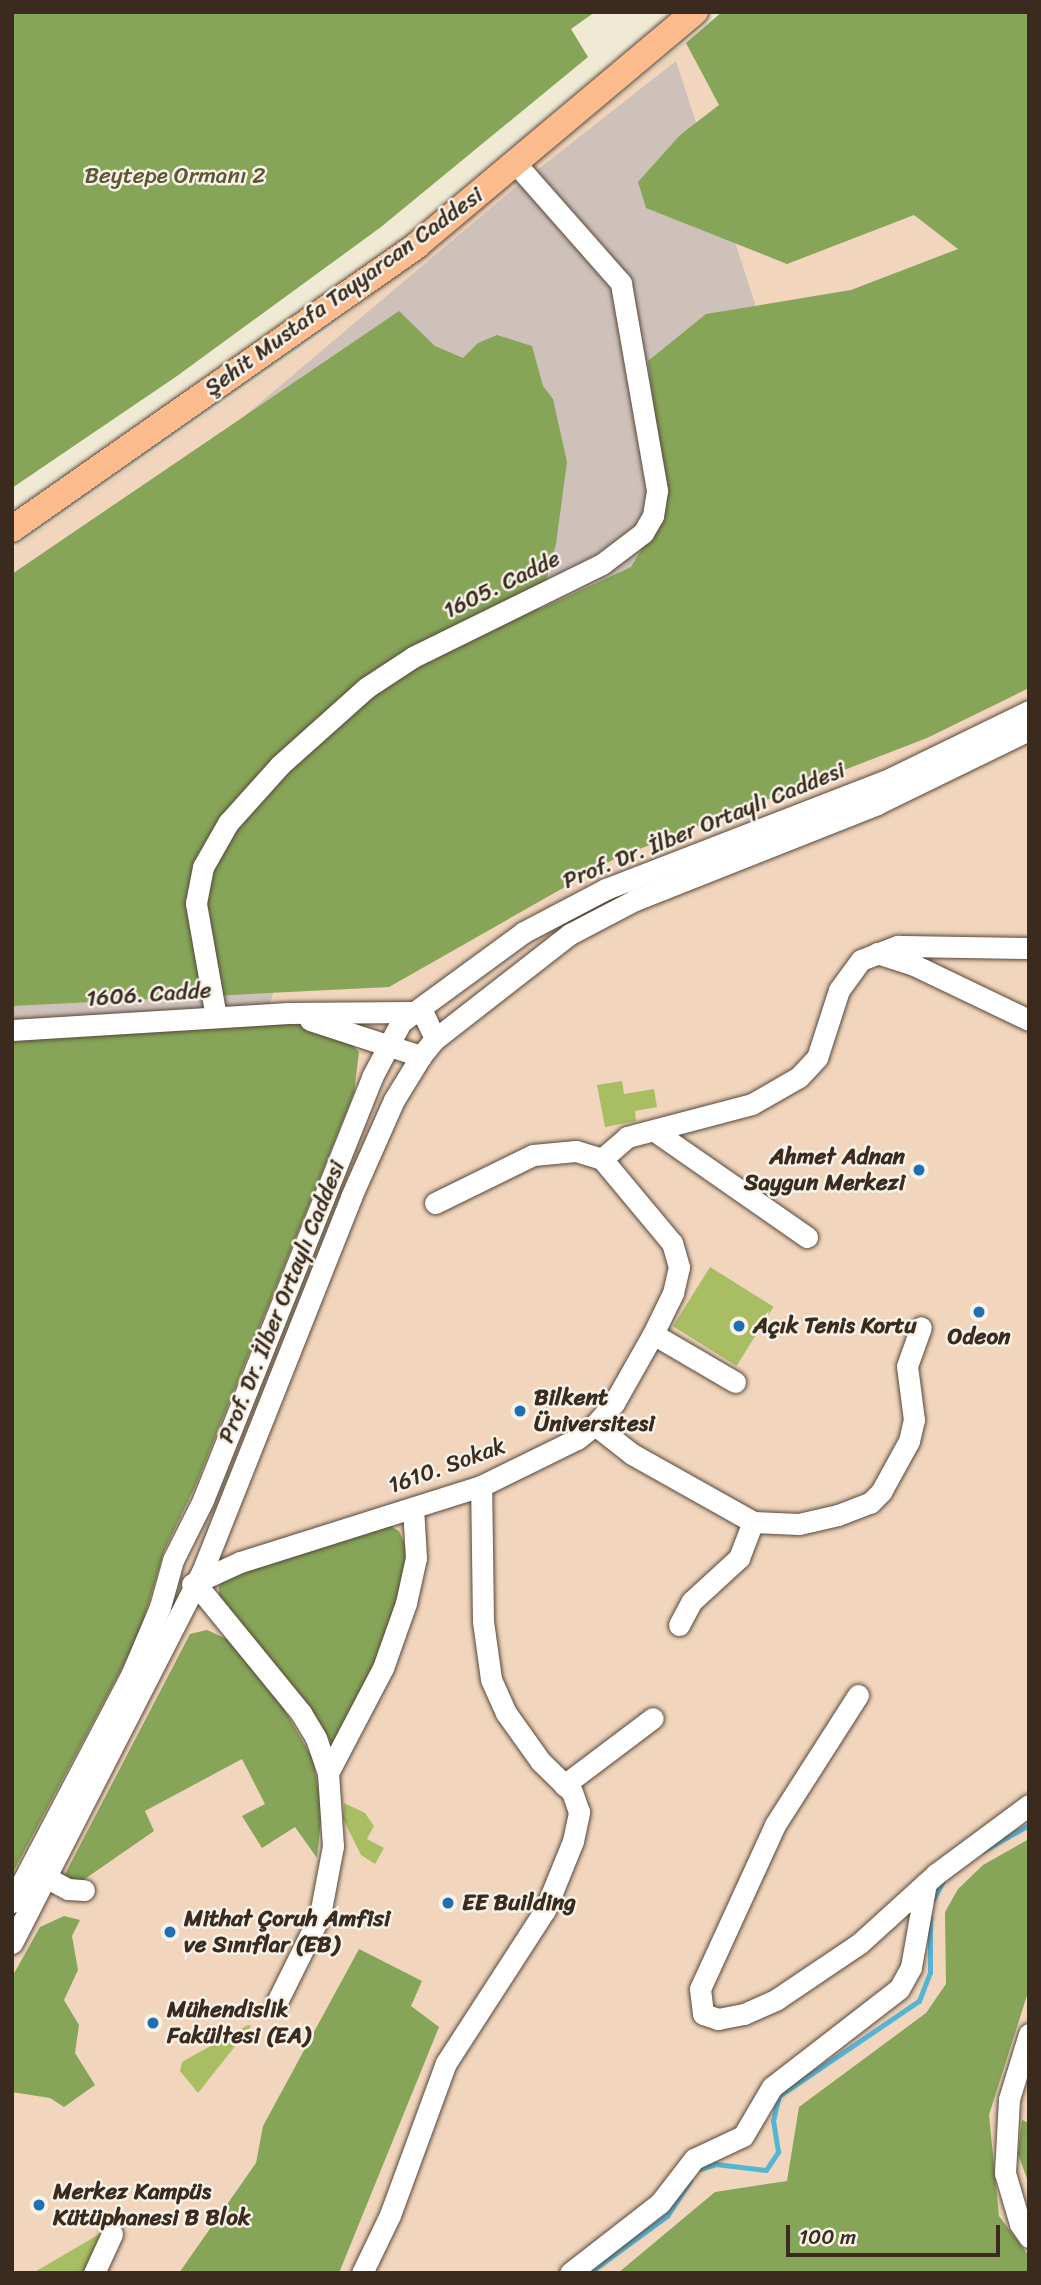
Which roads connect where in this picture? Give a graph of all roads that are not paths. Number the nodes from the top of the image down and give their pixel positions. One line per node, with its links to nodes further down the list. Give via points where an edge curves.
1 (695, 12): 2 (main road, Şehit Mustafa Tayyarcan Caddesi)
2 (516, 164): 3 (main road, Şehit Mustafa Tayyarcan Caddesi, via 395,261); 10 (street, 1605. Cadde, via 621,283 657,490 653,516 643,533 602,564 413,657 366,688 280,765 228,823 203,867 196,903)
3 (12, 529)
4 (1029, 711): 8 (street, Prof. Dr. İlber Ortaylı Caddesi, via 885,781 606,889 524,932)
5 (1029, 730): 13 (street, Prof. Dr. İlber Ortaylı Caddesi, via 877,804 635,900 570,934)
6 (1029, 948): 7 (street, via 898,946)
7 (877, 953): 11 (street, via 914,965); 16 (street, via 849,972 817,1058 799,1077 752,1104)
8 (412, 1012): 9 (street, 1606. Cadde); 13 (street, via 424,1015); 14 (street, Prof. Dr. İlber Ortaylı Caddesi)
9 (288, 1013): 10 (street, 1606. Cadde); 14 (street, 1606. Cadde)
10 (216, 1017): 12 (street, 1606. Cadde)
11 (1029, 1020)
12 (12, 1030)
13 (435, 1039): 15 (street, Prof. Dr. İlber Ortaylı Caddesi)
14 (389, 1043): 15 (street); 27 (street, Prof. Dr. İlber Ortaylı Caddesi)
15 (421, 1056): 28 (street, Prof. Dr. İlber Ortaylı Caddesi, via 394,1100 351,1197)
16 (656, 1132): 17 (street, via 627,1137); 19 (street)
17 (602, 1159): 18 (street, via 576,1151 533,1156); 21 (street, 1610. Sokak, via 672,1243 676,1280)
18 (435, 1203)
19 (807, 1237)
20 (921, 1326): 26 (street, via 907,1366 912,1431 881,1492 870,1503 799,1524)
21 (653, 1334): 22 (street); 23 (street, 1610. Sokak, via 614,1403)
22 (735, 1382)
23 (595, 1425): 24 (street, 1610. Sokak, via 577,1439); 26 (street, via 632,1454)
24 (481, 1486): 25 (street, 1610. Sokak); 35 (street, via 483,1621 491,1679 527,1744)
25 (413, 1508): 28 (street, 1610. Sokak); 34 (street, via 416,1558 406,1603 373,1690)
26 (752, 1522): 29 (street, via 739,1558 692,1601)
27 (172, 1566): 28 (street, via 182,1554 192,1555); 37 (street, Prof. Dr. İlber Ortaylı Caddesi, via 132,1673)
28 (206, 1571): 30 (street, Prof. Dr. İlber Ortaylı Caddesi); 31 (street, via 211,1579 209,1600)
29 (679, 1625)
30 (176, 1626): 31 (street, via 201,1616); 37 (street, Prof. Dr. İlber Ortaylı Caddesi)
31 (231, 1628): 34 (street, via 301,1713)
32 (858, 1695): 38 (street, via 775,1825 700,1989 703,2014 718,2019 744,2014 777,1999 860,1943)
33 (653, 1718): 35 (street)
34 (328, 1773): 42 (street, via 333,1846 320,1915)
35 (564, 1785): 47 (street, via 579,1812 573,1841 545,1910 446,2063 390,2215)
36 (1029, 1805): 38 (street)
37 (40, 1874): 39 (street, via 68,1889); 40 (street, Prof. Dr. İlber Ortaylı Caddesi); 41 (street, Prof. Dr. İlber Ortaylı Caddesi)
38 (926, 1883): 48 (street, via 911,1967 899,1989 772,2087 743,2136 694,2160 660,2203)
39 (84, 1890)
40 (12, 1902)
41 (12, 1942)
42 (277, 2003)
43 (1029, 2034): 45 (street, via 1009,2099 1005,2173 1020,2224)
44 (112, 2234): 46 (street)
45 (1029, 2237)
46 (94, 2273)
47 (362, 2273)
48 (570, 2273)

